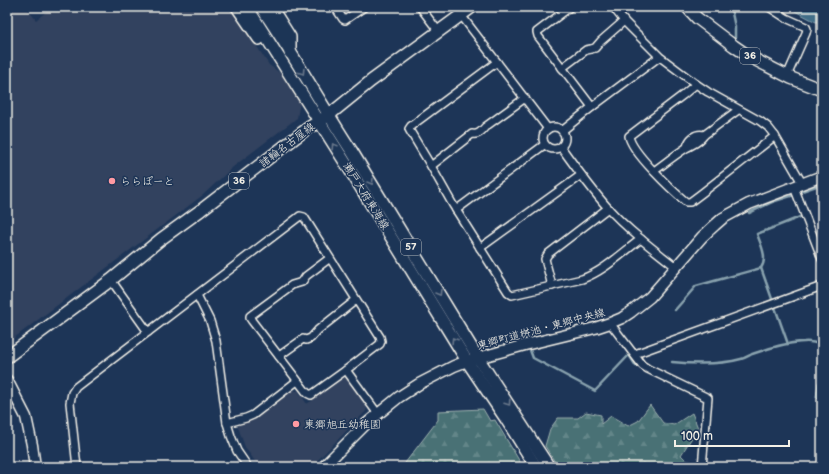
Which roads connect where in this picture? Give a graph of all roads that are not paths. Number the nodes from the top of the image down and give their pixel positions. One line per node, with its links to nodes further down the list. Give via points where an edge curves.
1 (237, 7): 18 (main road, 57, via 269,54)
2 (247, 7): 18 (main road, 瀬戸大府東海線 / 57)
3 (261, 7): 16 (main road, 瀬戸大府東海線 / 57)
4 (271, 7): 16 (main road, 57, via 290,37)
5 (335, 7): 6 (street, via 345,20)
6 (364, 7)
7 (420, 7): 15 (street)
8 (472, 7): 13 (main road, 諸輪名古屋線 / 36)
9 (570, 7): 20 (street, via 537,32)
10 (614, 7): 14 (street)
11 (687, 7): 21 (main road, 36, via 734,46)
12 (769, 7): 21 (street, via 807,29)
13 (461, 15): 15 (main road, 諸輪名古屋線 / 36); 19 (street)
14 (624, 22): 17 (street); 20 (street, via 595,48 586,50)
15 (439, 32): 27 (main road, 諸輪名古屋線 / 36, via 371,80)
16 (290, 53): 27 (main road, 瀬戸大府東海線 / 57, one-way to 27)
17 (659, 57): 22 (street); 25 (street)
18 (281, 62): 28 (main road, 瀬戸大府東海線 / 57)
19 (497, 62): 24 (street); 34 (street, via 409,128)
20 (562, 68): 25 (street)
21 (787, 76): 23 (main road, 36)
22 (696, 84): 26 (street); 35 (street, via 629,136 638,153)
23 (822, 90)
24 (525, 98): 29 (street); 34 (street)
25 (592, 107): 30 (street)
26 (738, 110): 31 (street, via 764,124); 35 (street, via 694,145 687,147)
27 (329, 116): 28 (main road, 諸輪名古屋線 / 36); 56 (main road, 瀬戸大府東海線 / 57, one-way to 56)
28 (319, 122): 46 (main road, 諸輪名古屋線 / 36); 56 (main road, 瀬戸大府東海線 / 57, one-way to 28)
29 (548, 128): 30 (street, via 556,127); 32 (street, via 542,138)
30 (562, 131): 33 (street, via 565,138)
31 (775, 136): 35 (street, via 690,202 686,202); 38 (street)
32 (544, 145): 33 (street, via 554,150); 40 (street)
33 (561, 147): 36 (street)
34 (431, 166): 40 (street)
35 (654, 171)
36 (581, 175): 39 (street); 42 (street)
37 (822, 176): 38 (street, 東郷町道桝池・東郷中央線)
38 (798, 185): 44 (street); 45 (street, 東郷町道桝池・東郷中央線, via 749,204 723,218 702,237)
39 (608, 208): 41 (street); 47 (street, via 546,256)
40 (456, 210): 42 (street)
41 (641, 239): 45 (street); 47 (street, via 589,276)
42 (480, 248): 47 (street, via 510,294)
43 (330, 258): 49 (street, via 304,216 300,216); 50 (street); 54 (street, via 302,282 292,285 250,316)
44 (822, 259)
45 (676, 267): 51 (street, 東郷町道桝池・東郷中央線, via 650,297)
46 (110, 280): 52 (street); 55 (main road, 諸輪名古屋線 / 36)
47 (552, 286)
48 (822, 286): 53 (street)
49 (196, 295): 52 (street); 61 (street, via 210,321 216,341)
50 (356, 300): 54 (street, via 311,338 303,339); 57 (street, via 381,341)
51 (610, 324): 53 (street); 56 (street, 東郷町道桝池・東郷中央線)
52 (148, 332): 63 (street, via 76,387 72,393 70,402)
53 (635, 354): 68 (street, via 648,369 708,398)
54 (280, 356): 59 (street)
55 (7, 357)
56 (473, 360): 60 (street, 東郷町道桝池・東郷中央線, via 454,366 419,384); 66 (main road, 瀬戸大府東海線 / 57); 67 (main road, 瀬戸大府東海線 / 57, one-way to 67)
57 (346, 370): 59 (street, via 311,395); 60 (street)
58 (7, 380): 62 (street, via 26,417)
59 (297, 381): 61 (street, via 253,415)
60 (378, 414): 65 (street, 東郷町道桝池・東郷中央線)
61 (227, 422): 64 (street, via 234,444)
62 (35, 467)
63 (77, 467)
64 (248, 467)
65 (323, 467)
66 (536, 467)
67 (549, 467)
68 (702, 467)

